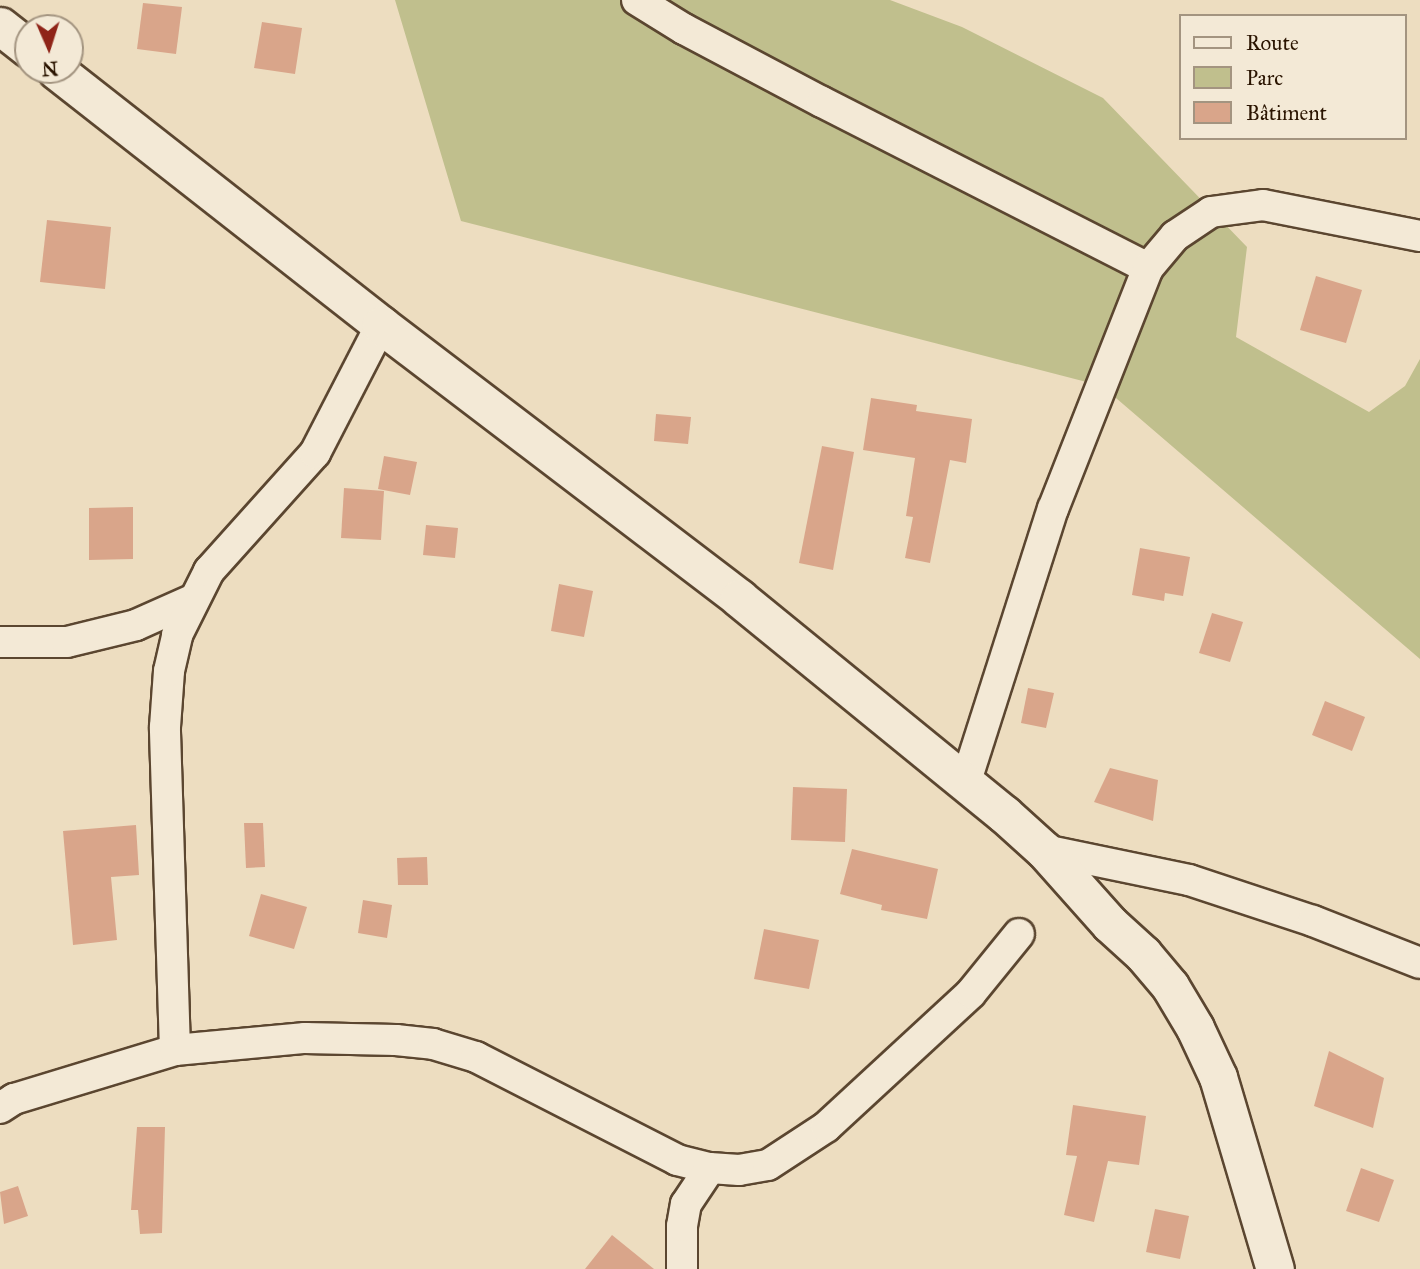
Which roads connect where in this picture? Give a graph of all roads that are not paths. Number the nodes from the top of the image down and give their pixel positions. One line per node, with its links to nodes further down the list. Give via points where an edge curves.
1 (637, 0): 6 (street, via 833,108)
2 (0, 26): 3 (street)
3 (14, 37)
4 (74, 84): 7 (street)
5 (1420, 236): 6 (street, via 1263,205 1211,212 1175,236)
6 (1148, 268): 10 (street, via 1053,509)
7 (381, 325): 8 (street, via 315,453 234,541); 10 (street, via 739,598)
8 (192, 600): 9 (street, via 136,625 67,642); 14 (street, via 169,671 165,727)
9 (0, 642)
10 (965, 783): 11 (street)
11 (1044, 850): 13 (street, via 1189,880); 18 (street, via 1143,954 1170,986 1195,1028 1218,1077)
12 (1019, 934): 16 (street, via 971,993 826,1127 768,1165)
13 (1420, 963)
14 (175, 1050): 15 (street, via 14,1099); 16 (street, via 305,1038 433,1044 515,1075 677,1160)
15 (0, 1108)
16 (710, 1168): 17 (street, via 686,1204)
17 (682, 1269)
18 (1275, 1269)

